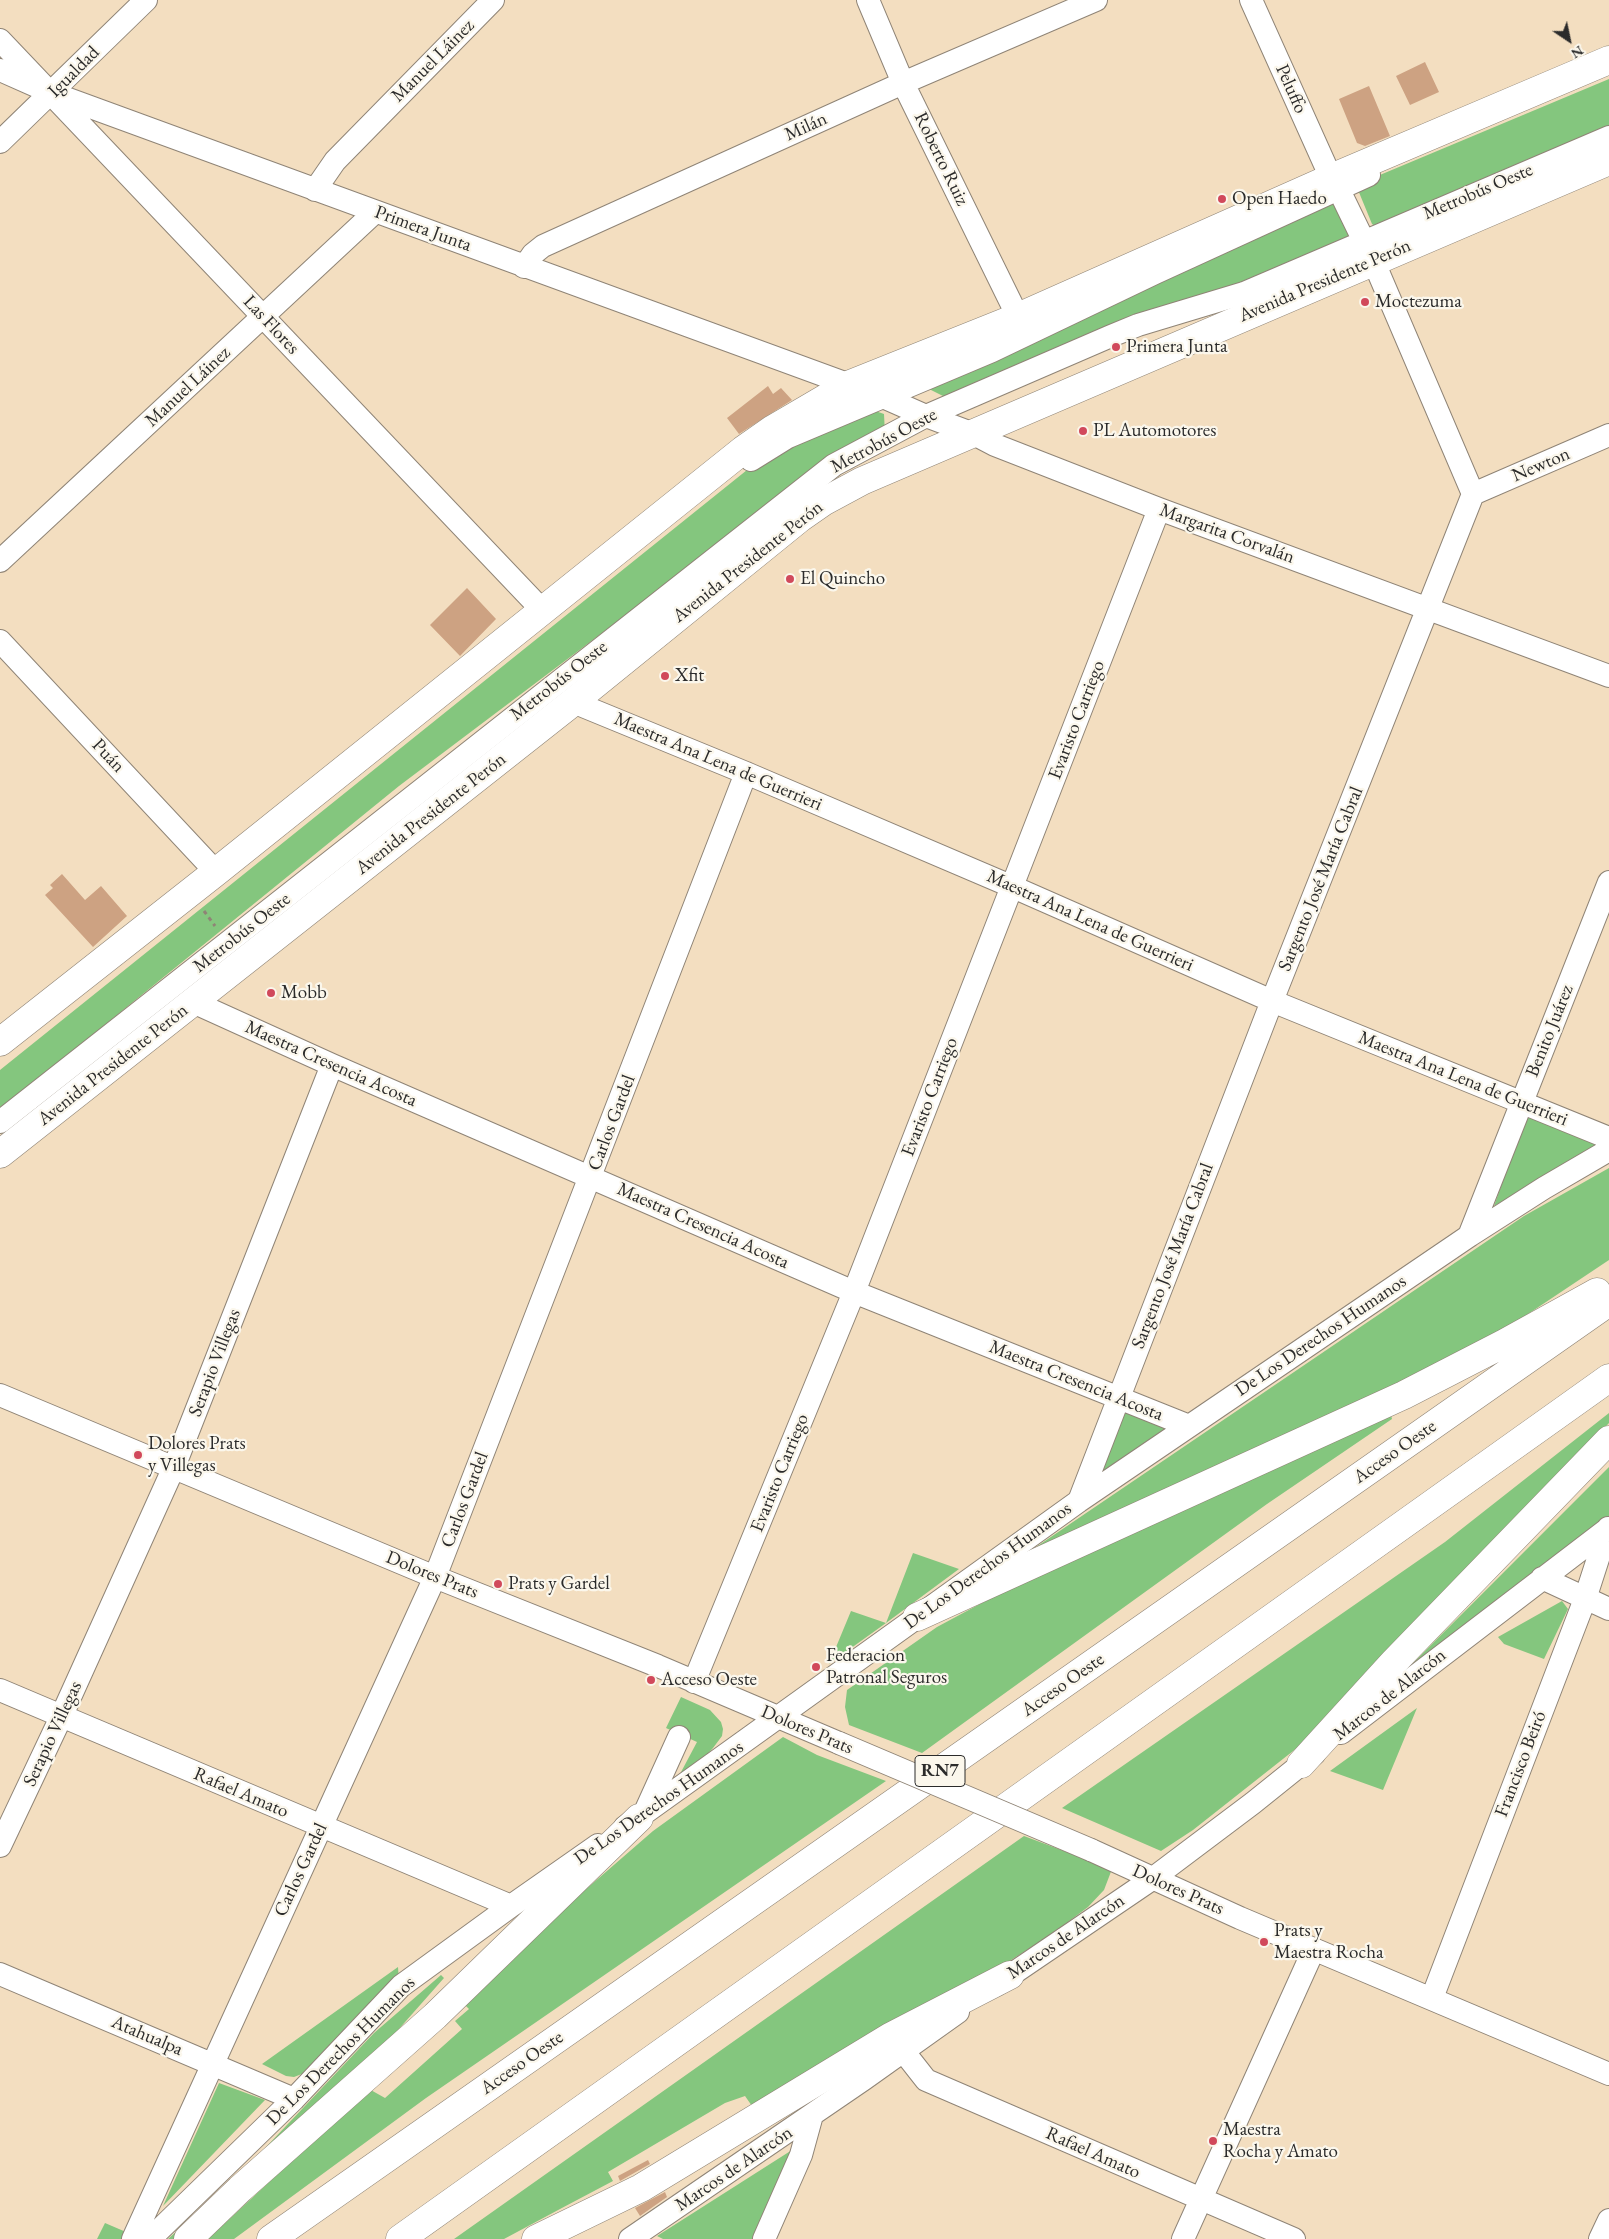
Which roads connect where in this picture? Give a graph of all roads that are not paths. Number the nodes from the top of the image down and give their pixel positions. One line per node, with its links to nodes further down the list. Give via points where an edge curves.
1 (146, 0): 11 (street, Igualdad)
2 (868, 0): 10 (street, Roberto Ruiz)
3 (1096, 0): 10 (street, Milán)
4 (1251, 0): 15 (street, Peluffo)
5 (488, 2): 16 (street, Manuel Láinez, via 335,161)
6 (0, 40): 11 (street, Las Flores)
7 (1609, 60): 15 (main road)
8 (0, 70): 11 (street, Primera Junta)
9 (1609, 74): 15 (street, Metrobús Oeste)
10 (903, 83): 19 (street, Milán, via 543,246); 20 (street, Roberto Ruiz)
11 (52, 93): 13 (street, Igualdad); 16 (street, Primera Junta); 21 (street, Las Flores)
12 (1609, 137): 18 (street, Metrobús Oeste)
13 (0, 142)
14 (1609, 161): 18 (main road, Avenida Presidente Perón)
15 (1335, 184): 18 (street, Peluffo); 20 (main road); 23 (street, Metrobús Oeste, via 992,351)
16 (314, 190): 17 (street, Primera Junta)
17 (375, 212): 19 (street, Primera Junta); 21 (street, Manuel Láinez)
18 (1368, 250): 24 (street, Metrobús Oeste, via 1138,325); 25 (main road, Avenida Presidente Perón); 27 (street)
19 (524, 266): 22 (street, Primera Junta)
20 (1018, 316): 22 (main road)
21 (264, 317): 29 (street, Manuel Láinez); 31 (street, Las Flores)
22 (848, 385): 23 (street, Margarita Corvalán); 31 (main road, via 743,450)
23 (883, 397): 24 (street, Margarita Corvalán); 42 (street, Metrobús Oeste, via 788,437 752,459)
24 (926, 416): 25 (street, Margarita Corvalán); 45 (street, Metrobús Oeste, via 834,465 801,490)
25 (974, 434): 28 (street, Margarita Corvalán); 34 (main road, Avenida Presidente Perón, via 862,481 823,502)
26 (1609, 435): 27 (street, Newton)
27 (1473, 494): 30 (street, Sargento José María Cabral)
28 (1159, 509): 30 (street, Margarita Corvalán); 38 (street, Evaristo Carriego)
29 (0, 561)
30 (1429, 608): 33 (street, Margarita Corvalán); 39 (street, Sargento José María Cabral)
31 (542, 610): 36 (main road)
32 (0, 641): 36 (street, Puán)
33 (1609, 676)
34 (573, 702): 35 (street, Maestra Ana Lena de Guerrieri); 40 (main road, Avenida Presidente Perón)
35 (746, 773): 38 (street, Maestra Ana Lena de Guerrieri); 49 (street, Carlos Gardel)
36 (216, 872): 41 (main road)
37 (1609, 882): 44 (street, Benito Juárez)
38 (1012, 887): 39 (street, Maestra Ana Lena de Guerrieri); 52 (street, Evaristo Carriego)
39 (1272, 1001): 44 (street, Maestra Ana Lena de Guerrieri); 56 (street, Sargento José María Cabral)
40 (193, 1002): 43 (street, Maestra Cresencia Acosta); 48 (main road, Avenida Presidente Perón)
41 (0, 1042)
42 (0, 1055)
43 (332, 1065): 49 (street, Maestra Cresencia Acosta); 59 (street, Serapio Villegas)
44 (1522, 1103): 46 (street, Maestra Ana Lena de Guerrieri); 50 (street, Benito Juárez)
45 (0, 1122)
46 (1609, 1138)
47 (1609, 1150): 50 (street, De Los Derechos Humanos)
48 (0, 1154)
49 (591, 1177): 52 (street, Maestra Cresencia Acosta); 62 (street, Carlos Gardel)
50 (1469, 1236): 57 (street, De Los Derechos Humanos)
51 (1609, 1285): 66 (main road, via 1404,1395)
52 (854, 1292): 56 (street, Maestra Cresencia Acosta); 67 (street, Evaristo Carriego)
53 (1609, 1302): 93 (main road, Acceso Oeste / RN7)
54 (1609, 1378): 94 (main road)
55 (0, 1395): 59 (street, Dolores Prats)
56 (1118, 1398): 57 (street, Maestra Cresencia Acosta); 60 (street, Sargento José María Cabral)
57 (1189, 1426): 60 (street, De Los Derechos Humanos)
58 (1609, 1440): 72 (main road, via 1401,1655)
59 (174, 1468): 62 (street, Dolores Prats); 69 (street, Serapio Villegas)
60 (1079, 1501): 66 (street, De Los Derechos Humanos)
61 (1609, 1528): 63 (street, Marcos de Alarcón); 64 (street, Francisco Beiró)
62 (435, 1577): 67 (street, Dolores Prats); 74 (street, Carlos Gardel)
63 (1542, 1578): 64 (street); 72 (street, Marcos de Alarcón)
64 (1585, 1599): 65 (street); 81 (street, Francisco Beiró)
65 (1609, 1610)
66 (917, 1616): 70 (street, De Los Derechos Humanos)
67 (694, 1682): 70 (street, Dolores Prats)
68 (0, 1690): 69 (street, Rafael Amato)
69 (62, 1715): 74 (street, Rafael Amato); 75 (street, Serapio Villegas)
70 (779, 1718): 73 (street, De Los Derechos Humanos); 76 (street, Dolores Prats, bridge)
71 (679, 1737): 73 (street)
72 (1301, 1764): 76 (street, Marcos de Alarcón)
73 (642, 1815): 77 (street, De Los Derechos Humanos); 92 (main road, via 435,2016)
74 (321, 1827): 77 (street, Rafael Amato); 83 (street, Carlos Gardel)
75 (0, 1846)
76 (1152, 1879): 78 (street, Dolores Prats); 80 (street, Marcos de Alarcón)
77 (511, 1906): 85 (street, De Los Derechos Humanos, via 401,1986)
78 (1314, 1949): 81 (street, Dolores Prats); 87 (street)
79 (0, 1974): 83 (street, Atahualpa)
80 (1010, 1975): 82 (street, Marcos de Alarcón); 95 (main road, via 890,2037 641,2188)
81 (1432, 1998): 84 (street, Dolores Prats)
82 (904, 2052): 86 (street, Marcos de Alarcón); 87 (street, Rafael Amato, via 926,2080)
83 (212, 2064): 85 (street, Atahualpa); 90 (street, Carlos Gardel)
84 (1609, 2074)
85 (294, 2099): 91 (street, De Los Derechos Humanos)
86 (812, 2115): 89 (street, Marcos de Alarcón); 96 (street, via 801,2156)
87 (1201, 2200): 97 (street); 98 (street, Rafael Amato)
88 (1609, 2220): 99 (street)
89 (637, 2238)
90 (133, 2239)
91 (150, 2239)
92 (188, 2239)
93 (271, 2239)
94 (400, 2239)
95 (536, 2239)
96 (764, 2239)
97 (1183, 2239)
98 (1294, 2239)
99 (1600, 2239)

